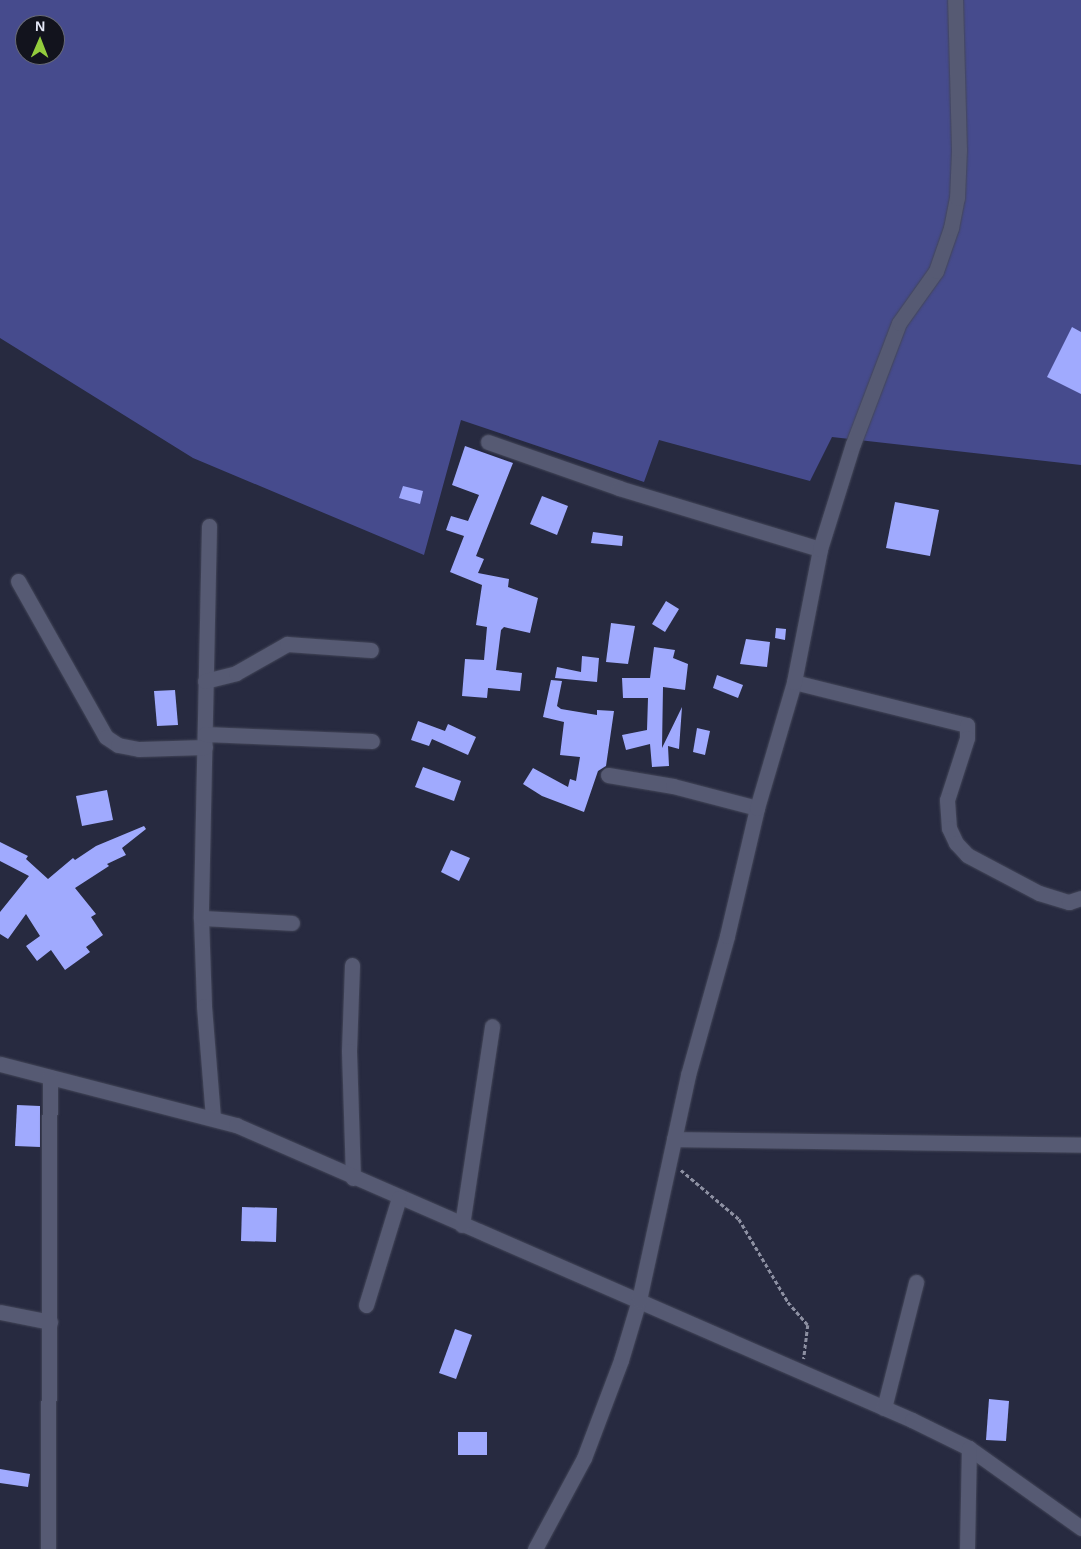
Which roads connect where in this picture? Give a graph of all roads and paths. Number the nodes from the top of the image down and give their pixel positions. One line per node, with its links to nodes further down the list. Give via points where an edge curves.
1 (954, 0): 4 (street, via 959,150 957,198 951,228 936,271 906,311 888,351 853,444)
2 (488, 442): 4 (street, via 619,488)
3 (209, 526): 7 (street)
4 (820, 549): 8 (street)
5 (18, 581): 9 (street, via 106,737 118,745 138,749)
6 (372, 650): 7 (street, via 287,644 236,673)
7 (205, 681): 9 (street)
8 (794, 682): 12 (street); 13 (street, via 967,725 967,738 947,800 948,828 956,843 967,855 1039,893 1069,902)
9 (205, 741): 10 (street); 14 (street)
10 (372, 741)
11 (608, 775): 12 (street, via 673,786)
12 (757, 808): 21 (street)
13 (1081, 898)
14 (202, 918): 15 (street); 20 (street, via 204,1006)
15 (292, 923)
16 (352, 965): 24 (street, via 349,1051)
17 (492, 1026): 26 (street)
18 (0, 1064): 19 (street)
19 (50, 1076): 20 (street); 31 (street)
20 (214, 1118): 24 (street)
21 (674, 1139): 22 (street); 23 (street)
22 (1081, 1145)
23 (670, 1160): 28 (street); 32 (path, via 739,1220 788,1302 808,1324)
24 (353, 1178): 25 (street)
25 (399, 1198): 26 (street); 29 (street)
26 (462, 1225): 28 (street)
27 (916, 1282): 33 (street)
28 (639, 1300): 32 (street); 37 (street, via 621,1360 584,1458)
29 (366, 1305)
30 (0, 1312): 31 (street)
31 (50, 1322): 36 (street)
32 (803, 1373): 33 (street)
33 (884, 1408): 34 (street)
34 (969, 1448): 35 (street); 38 (street)
35 (1081, 1528)
36 (48, 1549)
37 (535, 1549)
38 (967, 1549)

